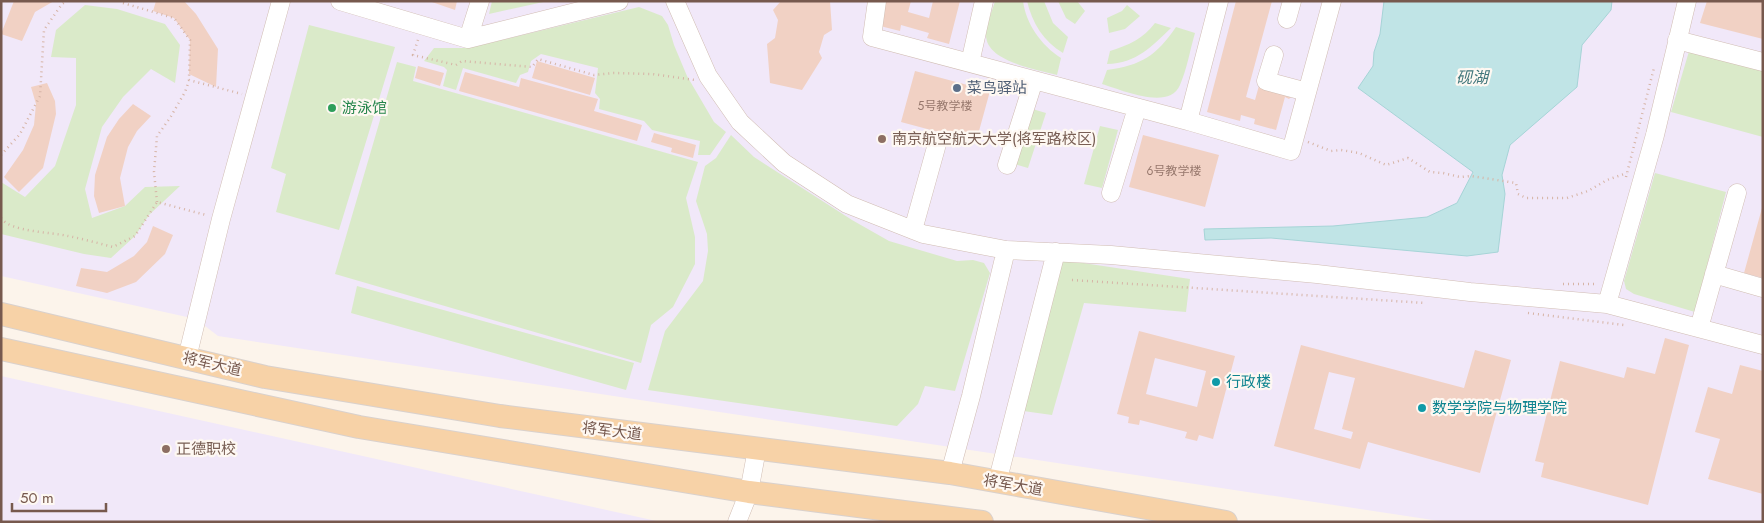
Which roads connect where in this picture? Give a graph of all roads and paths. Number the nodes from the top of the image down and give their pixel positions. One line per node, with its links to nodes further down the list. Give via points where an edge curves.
1 (67, 1): 32 (path, via 44,30 40,96 20,134)
2 (118, 1): 14 (path)
3 (281, 1): 27 (street)
4 (340, 1): 16 (street)
5 (480, 1): 17 (street)
6 (620, 1): 17 (street)
7 (675, 1): 23 (street)
8 (877, 1): 21 (street, via 872,37)
9 (984, 1): 21 (street)
10 (1219, 1): 29 (street)
11 (1292, 1): 15 (street)
12 (1332, 1): 26 (street)
13 (1687, 1): 18 (street)
14 (123, 2): 24 (path, via 174,18 190,40)
15 (1287, 19)
16 (422, 25): 17 (street); 23 (path, via 414,55 456,65 462,61 532,67 538,59 594,75 652,74 692,81)
17 (468, 39)
18 (1677, 40): 20 (street); 50 (street, via 1655,134)
19 (1274, 55): 26 (street, via 1266,81)
20 (1763, 62)
21 (970, 63): 25 (street)
22 (1654, 68): 34 (path)
23 (708, 76): 41 (street, via 740,122 784,163 847,204)
24 (189, 80): 27 (path); 38 (path, via 170,118 156,136 154,172)
25 (1034, 80): 28 (street); 33 (street)
26 (1307, 92): 30 (street)
27 (255, 97): 40 (street)
28 (1137, 108): 29 (street); 36 (street)
29 (1188, 121): 30 (street, via 1291,151)
30 (1295, 138): 34 (path, via 1331,151 1359,153 1386,165 1408,158 1430,172 1516,183 1518,194 1526,198 1566,198)
31 (937, 144): 41 (street)
32 (1, 155)
33 (1007, 165)
34 (1627, 173): 35 (path)
35 (1625, 182)
36 (1111, 193)
37 (1737, 193): 44 (street)
38 (157, 202): 39 (path, via 135,236 113,247 66,235 23,229 4,223); 40 (path)
39 (1, 218)
40 (221, 219): 57 (street)
41 (913, 230): 42 (street)
42 (1006, 250): 43 (street); 59 (street)
43 (1056, 252): 50 (street, via 1318,274); 60 (street)
44 (1714, 274): 48 (street); 54 (street)
45 (1072, 280): 49 (path)
46 (1560, 284): 47 (path)
47 (1598, 284)
48 (1763, 288)
49 (1434, 304)
50 (1607, 304): 54 (street)
51 (1520, 312): 53 (path)
52 (1, 314): 57 (main road, 将军大道)
53 (1624, 325)
54 (1699, 328): 55 (street)
55 (1763, 345)
56 (1, 348): 61 (main road, 将军大道, via 359,427)
57 (187, 358): 58 (main road, 将军大道, via 265,377 500,416)
58 (757, 449): 59 (main road, 将军大道); 61 (street)
59 (950, 473): 60 (main road, 将军大道)
60 (997, 483): 64 (main road, 将军大道)
61 (749, 492): 62 (street); 63 (main road, 将军大道)
62 (737, 522)
63 (982, 522)
64 (1226, 522)

